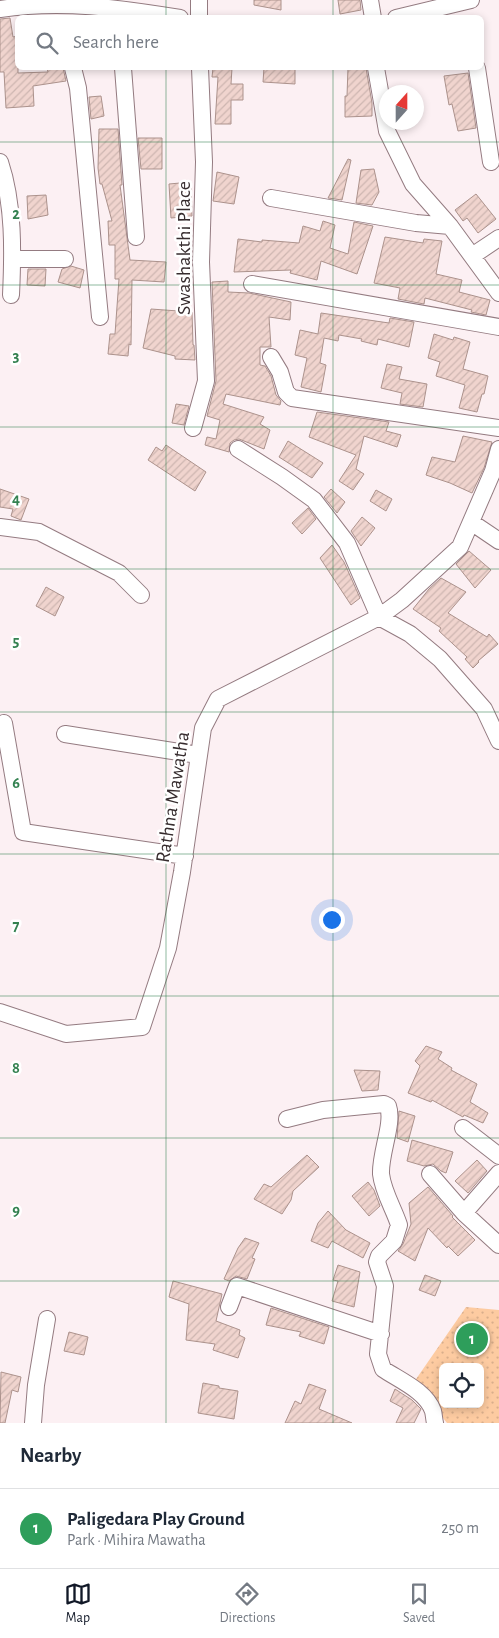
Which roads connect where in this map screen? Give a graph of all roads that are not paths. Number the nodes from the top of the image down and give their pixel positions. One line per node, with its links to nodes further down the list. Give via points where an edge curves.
1 (199, 0): 8 (street)
2 (370, 0): 9 (street)
3 (468, 5): 10 (street)
4 (0, 9): 5 (street)
5 (62, 10): 6 (street, via 97,5)
6 (119, 13): 7 (street)
7 (143, 15)
8 (199, 15)
9 (372, 15)
10 (413, 15)
11 (74, 70): 28 (street, via 78,88)
12 (123, 70): 20 (street)
13 (200, 70): 31 (street, Swashakthi Place, via 204,162 201,262 206,380)
14 (376, 70): 19 (street, via 387,131 413,184)
15 (477, 70): 17 (street)
16 (0, 162): 23 (street, via 4,172)
17 (491, 162)
18 (271, 198): 19 (street)
19 (450, 226): 22 (street)
20 (136, 238)
21 (499, 238): 22 (street)
22 (472, 256): 26 (street)
23 (13, 259): 24 (street); 27 (street)
24 (65, 259)
25 (252, 284): 29 (street)
26 (499, 293)
27 (11, 295)
28 (100, 317)
29 (499, 327)
30 (272, 357): 32 (street, via 286,392 292,398)
31 (193, 428)
32 (499, 428)
33 (238, 449): 39 (street, via 314,500 347,543)
34 (499, 449): 35 (street, Rathna Mawatha)
35 (471, 522): 37 (street); 39 (street, Rathna Mawatha, via 460,547)
36 (0, 527): 38 (street, via 39,532 119,573)
37 (499, 541)
38 (142, 595)
39 (379, 617): 42 (street, via 410,634 440,659 484,709); 43 (street, Rathna Mawatha, via 218,699 203,728)
40 (4, 724): 44 (street, via 23,832)
41 (65, 734): 43 (street)
42 (499, 741)
43 (198, 755): 44 (street, Rathna Mawatha)
44 (184, 856): 45 (street, Rathna Mawatha, via 168,948 142,1027 66,1034)
45 (0, 1012)
46 (287, 1119): 55 (street, via 323,1110 388,1106 391,1113 382,1174 399,1225 394,1241 377,1262 385,1286)
47 (463, 1128): 48 (street)
48 (499, 1156)
49 (499, 1173): 51 (street)
50 (430, 1174): 51 (street)
51 (464, 1212): 52 (street)
52 (499, 1246)
53 (228, 1307): 55 (street, via 237,1286)
54 (47, 1319): 56 (street)
55 (381, 1334): 57 (street, via 378,1354 382,1369 420,1394 433,1411)
56 (33, 1423)
57 (435, 1423)

